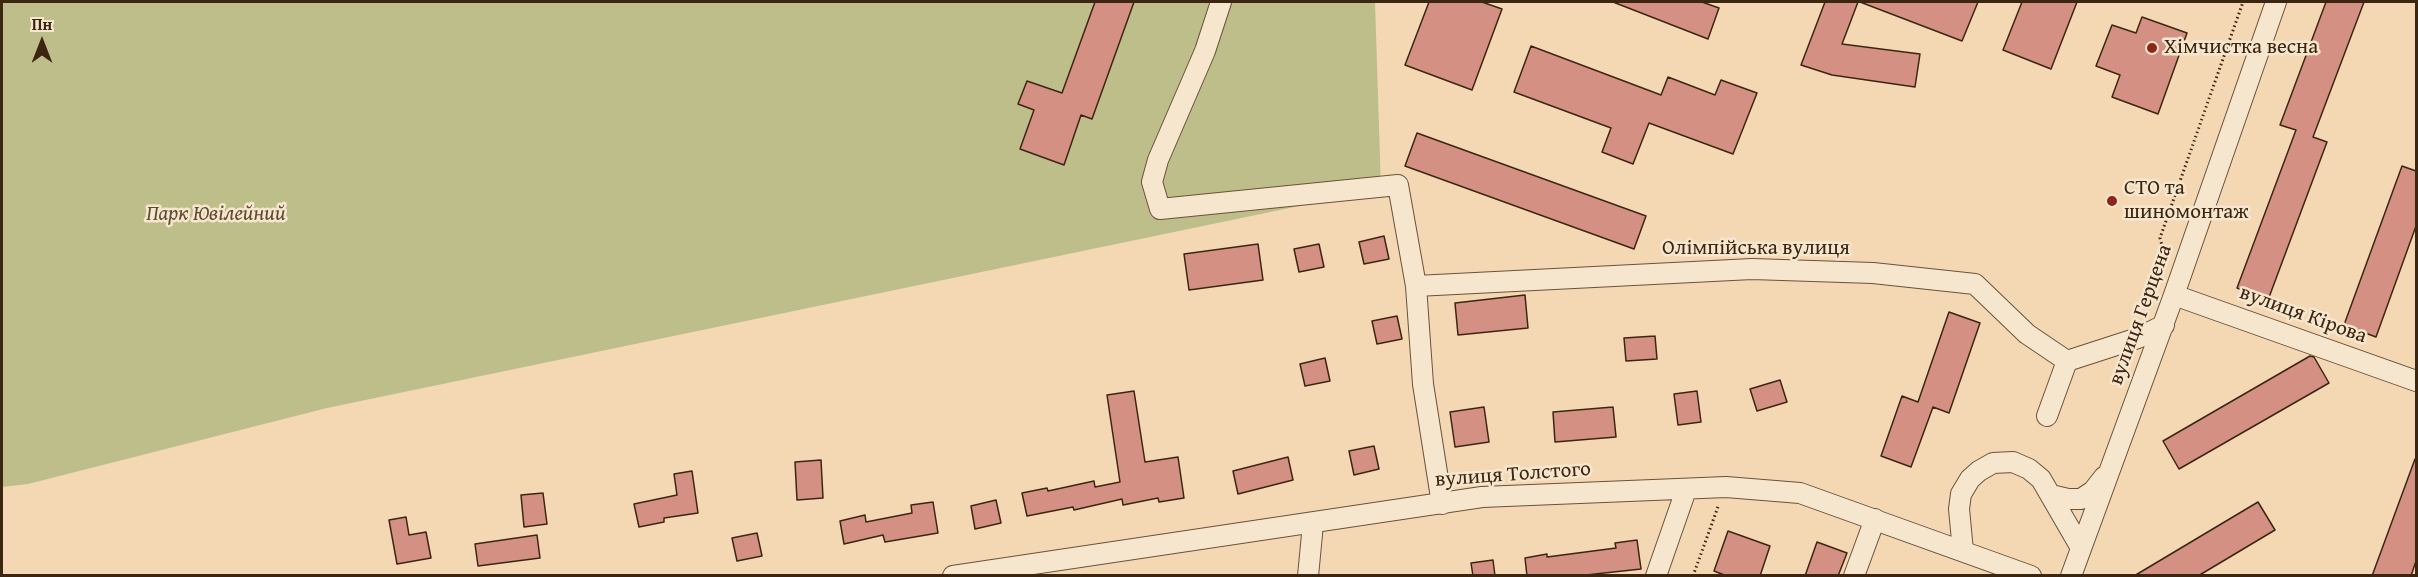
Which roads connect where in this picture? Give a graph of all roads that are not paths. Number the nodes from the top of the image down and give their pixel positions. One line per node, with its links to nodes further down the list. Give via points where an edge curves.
1 (1221, 2): 3 (street, via 1205,51 1158,160 1152,182 1160,208 1398,185)
2 (2276, 2): 4 (street, вулиця Герцена)
3 (1416, 286): 6 (street, Олімпійська вулиця, via 1752,269 1873,273 1975,284 2027,334); 12 (street, via 1423,384)
4 (2174, 295): 5 (street, вулиця Герцена); 7 (street, вулиця Кірова)
5 (2163, 325): 6 (street, via 2138,338); 9 (street, вулиця Герцена)
6 (2067, 361): 8 (street)
7 (2416, 381)
8 (2047, 416)
9 (2110, 470): 11 (street, via 2081,499); 15 (street, вулиця Герцена)
10 (1686, 490): 12 (street, вулиця Толстого, via 1482,497); 13 (street, вулиця Толстого, via 1726,487 1800,493); 19 (street)
11 (2051, 495): 15 (street); 16 (street, via 2041,479 2013,462 1993,463 1979,471 1961,494)
12 (1442, 504): 14 (street, вулиця Толстого)
13 (1875, 519): 16 (street, вулиця Толстого); 20 (street)
14 (1313, 524): 17 (street, вулиця Толстого); 18 (street)
15 (2081, 548): 22 (street, вулиця Герцена)
16 (1963, 551): 21 (street, вулиця Толстого)
17 (953, 576)
18 (1308, 576)
19 (1656, 576)
20 (1854, 576)
21 (2031, 576)
22 (2071, 576)

